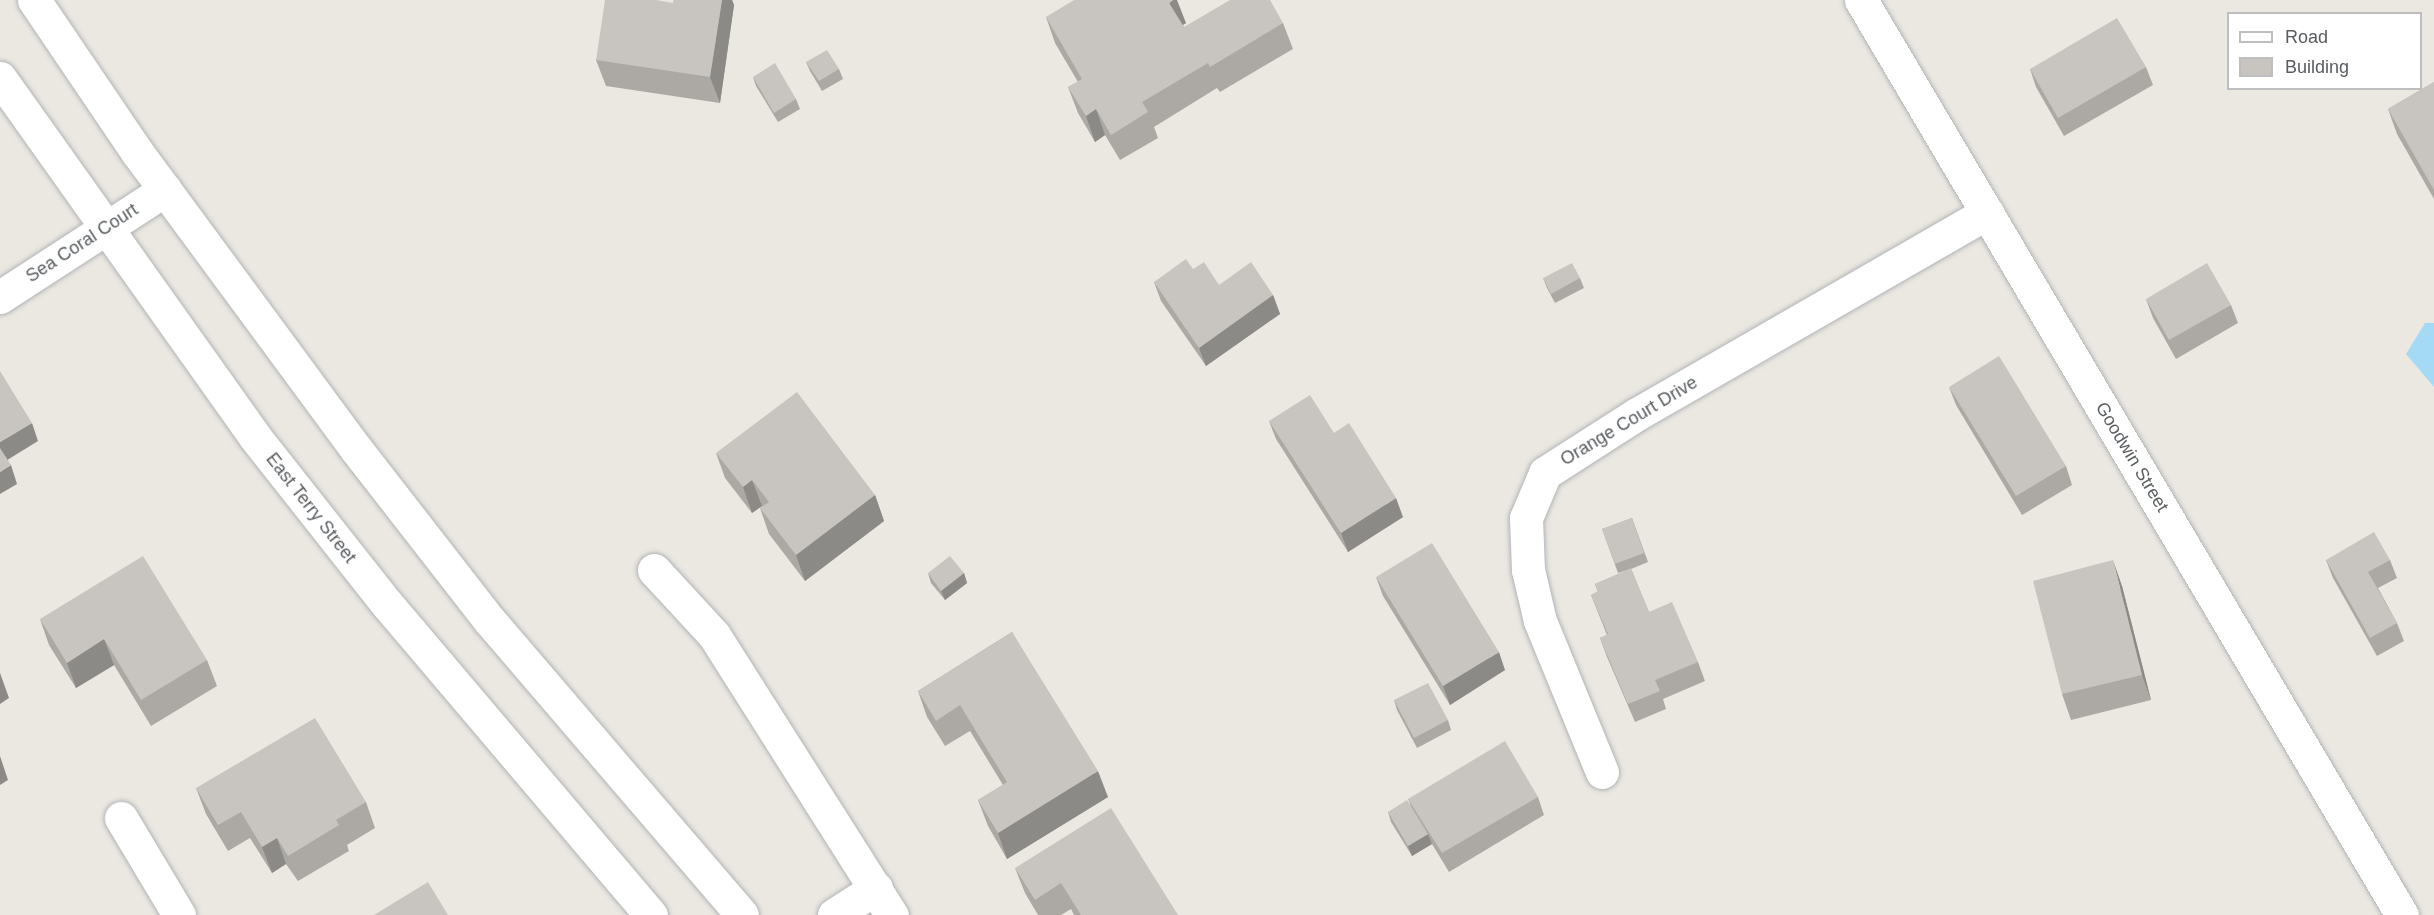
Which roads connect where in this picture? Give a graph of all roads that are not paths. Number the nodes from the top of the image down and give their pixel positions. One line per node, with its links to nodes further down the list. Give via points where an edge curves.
1 (34, 0): 4 (street)
2 (1861, 0): 5 (street, Goodwin Street)
3 (0, 78): 6 (street, East Terry Street)
4 (165, 190): 6 (street, Sea Coral Court); 14 (street, via 356,449 490,621)
5 (1987, 213): 9 (street, Orange Court Drive, via 1637,414 1545,472 1526,518 1528,570 1540,621); 16 (street, Goodwin Street)
6 (106, 229): 7 (street, Sea Coral Court); 13 (street, East Terry Street, via 255,436 387,604)
7 (0, 297)
8 (654, 570): 11 (street, via 714,636)
9 (1602, 772)
10 (122, 818): 12 (street)
11 (884, 902): 15 (street)
12 (179, 915)
13 (651, 915)
14 (742, 915)
15 (834, 915)
16 (2402, 915)

